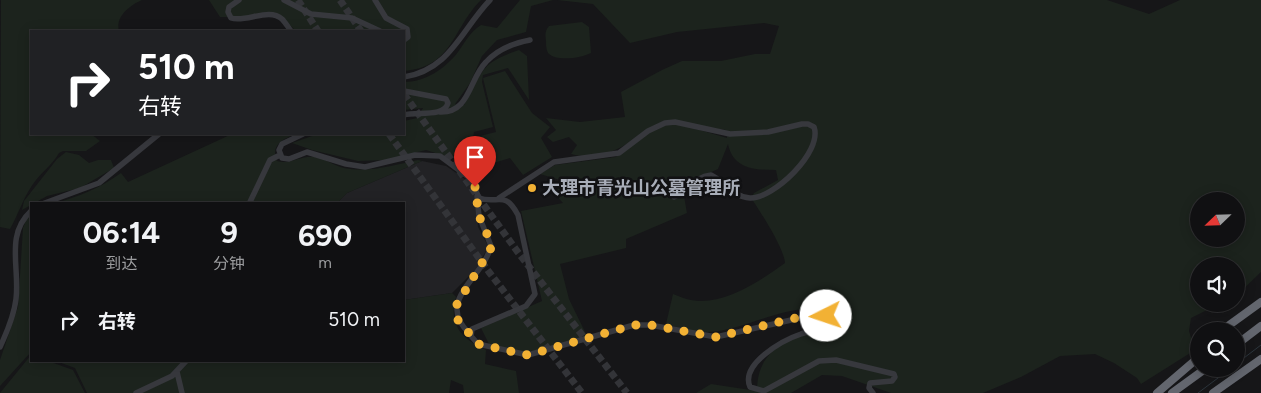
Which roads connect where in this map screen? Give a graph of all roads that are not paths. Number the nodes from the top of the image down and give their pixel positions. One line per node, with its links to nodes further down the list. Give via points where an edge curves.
1 (239, 0): 5 (street, via 229,7 231,18 240,20 275,15)
2 (284, 0): 6 (street, via 311,14 352,18)
3 (374, 0): 7 (street, via 386,18 406,28 408,36)
4 (490, 0): 9 (street, via 441,62 423,73)
5 (290, 30)
6 (378, 30)
7 (405, 39)
8 (530, 40): 11 (street, via 505,48 489,58 477,73 462,104)
9 (405, 77)
10 (405, 91): 11 (street, via 446,100 448,105)
11 (440, 112): 12 (street)
12 (405, 115)
13 (158, 135): 19 (street, via 99,183)
14 (301, 135): 15 (street, via 282,144)
15 (280, 155): 16 (street, via 287,160 307,152 361,167 415,155 440,156 471,179); 20 (street, via 270,160)
16 (478, 196): 18 (street, via 483,199); 25 (street, via 479,216 491,246 456,306 458,320)
17 (674, 197): 18 (street, via 692,183 711,175 742,197 764,195 799,168 813,145 814,127 802,124 768,132 730,134 675,122 665,123 648,131 619,153 554,162)
18 (499, 198): 25 (street, via 507,200 518,215 535,294 526,306 478,325)
19 (47, 202)
20 (251, 202)
21 (30, 212): 27 (street, via 16,234 18,283 15,305)
22 (1261, 302): 23 (highway)
23 (1233, 322)
24 (1258, 328): 26 (highway)
25 (470, 334): 35 (street, via 478,344 528,355 634,325 716,337 822,313 828,322 824,328 773,348 754,365 749,376 750,387 764,391 818,361 836,360 894,374 892,381 870,383)
26 (1245, 338)
27 (0, 348)
28 (1261, 359): 38 (highway)
29 (185, 362): 31 (street)
30 (1190, 365): 36 (highway)
31 (177, 372): 33 (street); 34 (street)
32 (1193, 377): 37 (highway)
33 (136, 393)
34 (182, 393)
35 (873, 393)
36 (1157, 393)
37 (1172, 393)
38 (1213, 393)

